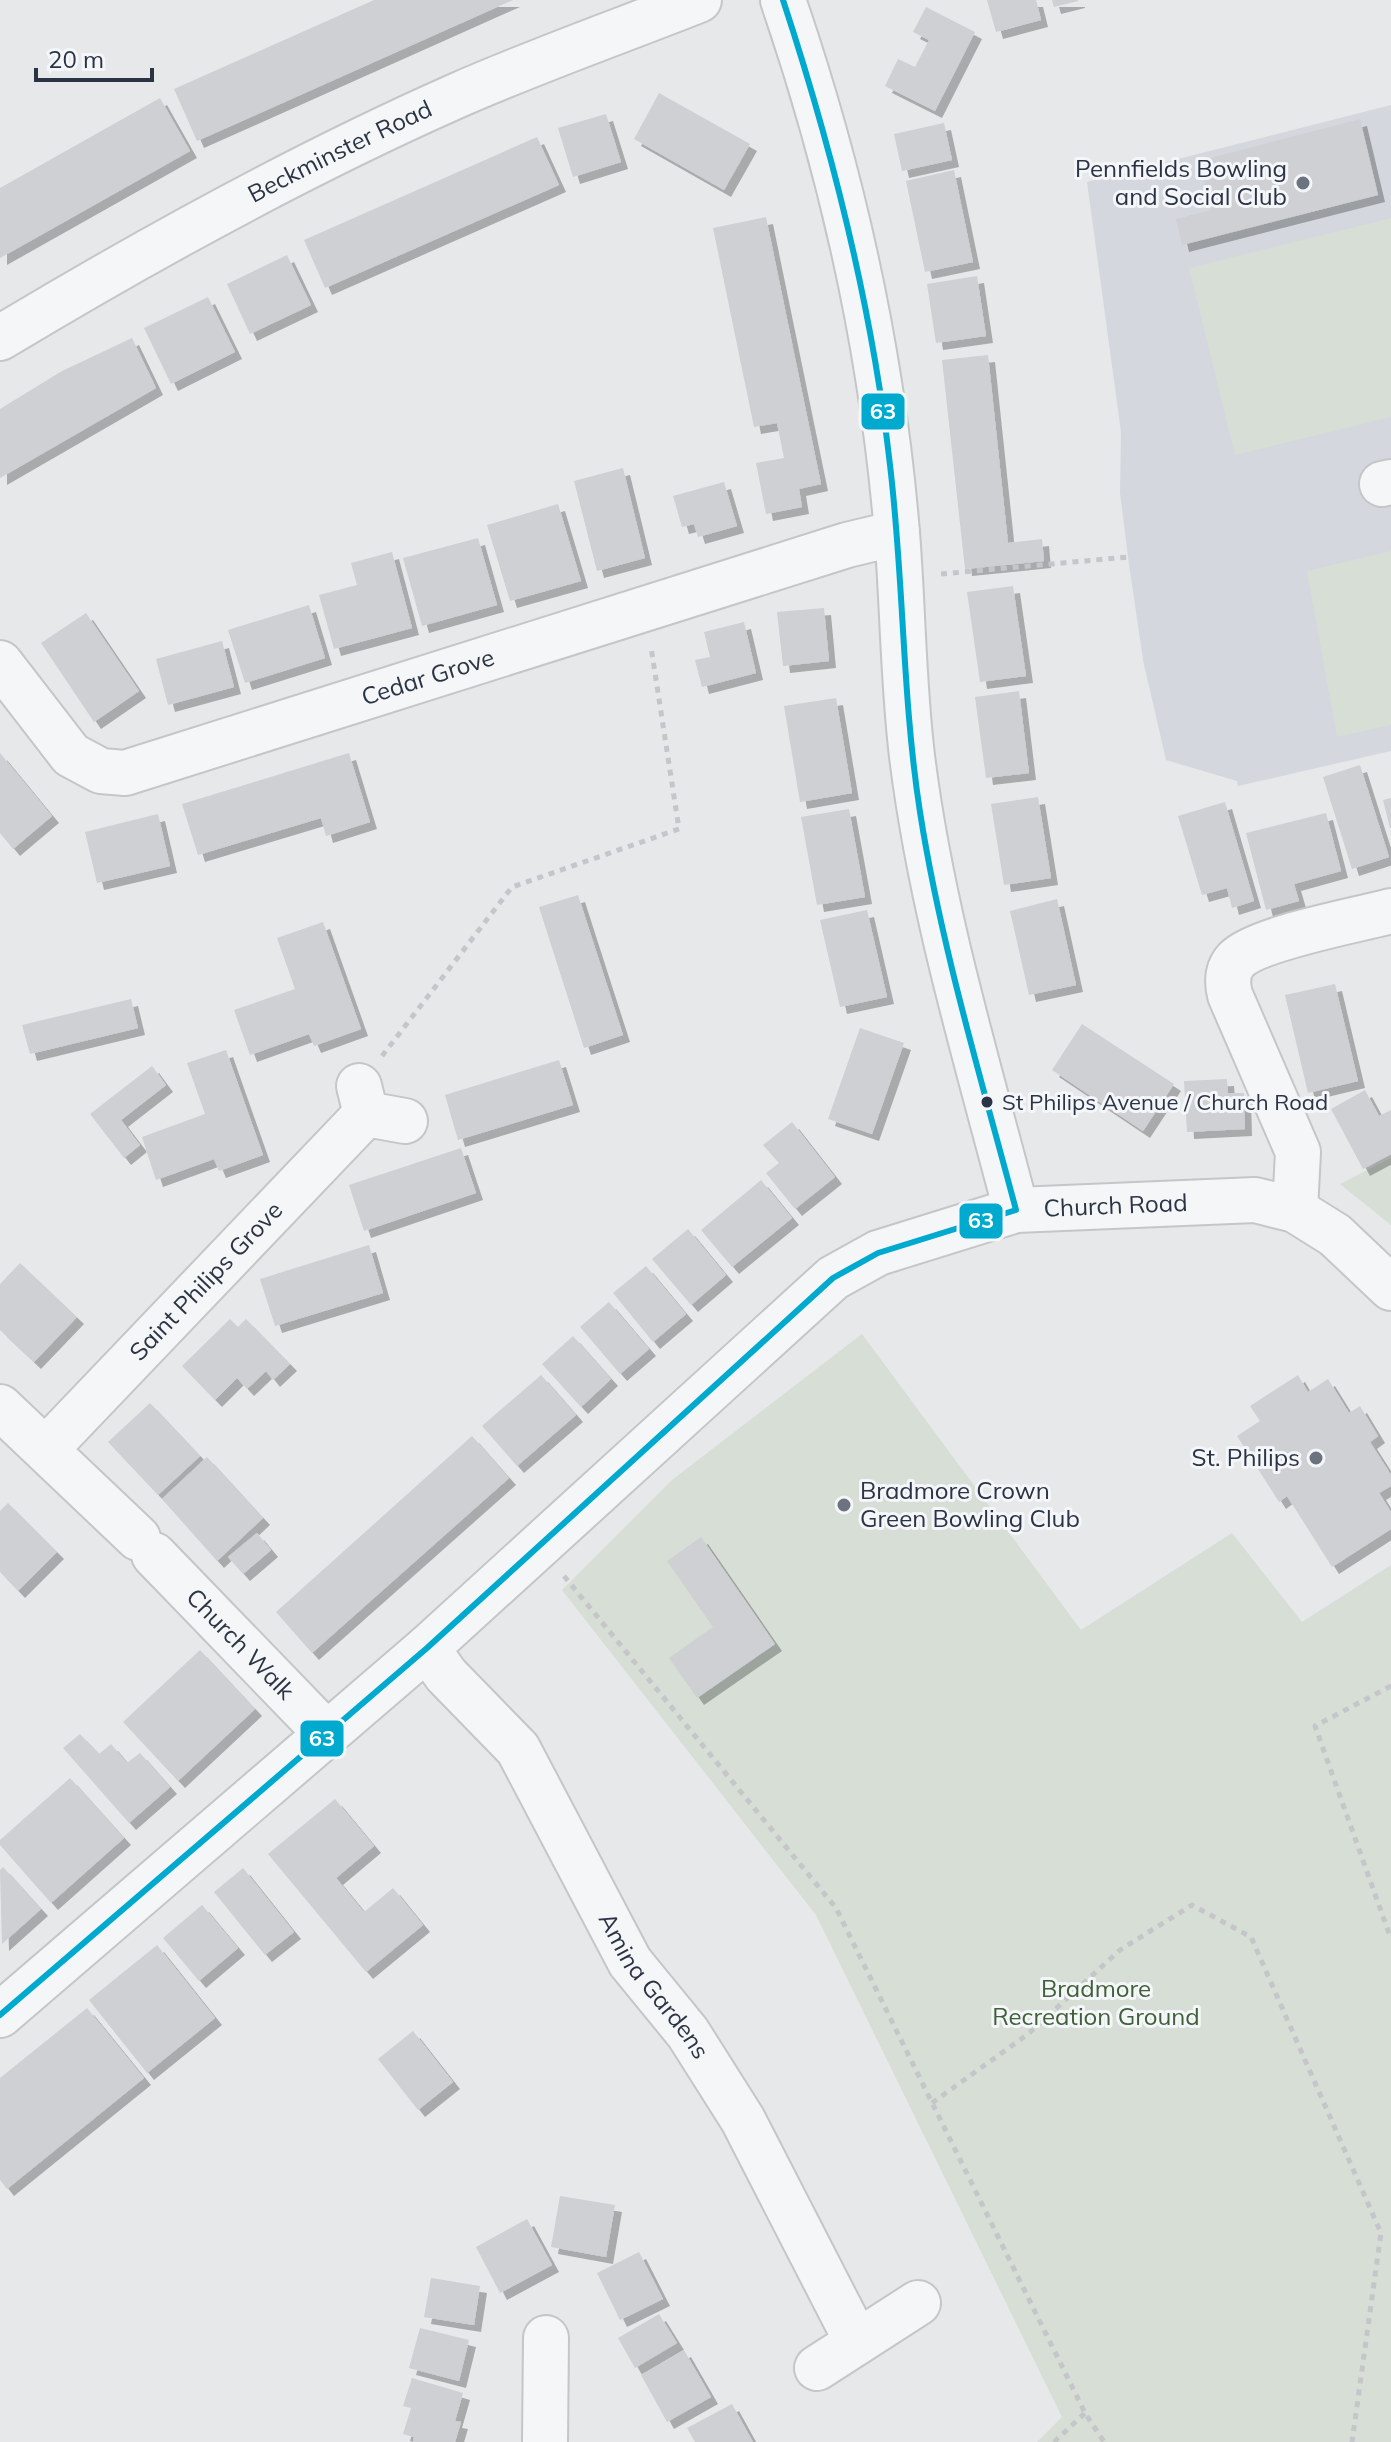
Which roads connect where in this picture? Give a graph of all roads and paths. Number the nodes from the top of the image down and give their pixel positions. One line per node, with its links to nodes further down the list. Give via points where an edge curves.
1 (699, 0): 3 (street, Beckminster Road, via 458,95 324,157 187,228)
2 (783, 0): 4 (street, via 829,146 874,343)
3 (0, 338)
4 (897, 533): 6 (street); 7 (street, Cedar Grove)
5 (1128, 557): 6 (path)
6 (899, 579): 11 (street, via 912,757 948,949)
7 (645, 611): 8 (street, Cedar Grove, via 125,773 101,771 71,755); 10 (path, via 679,829 512,887)
8 (0, 663)
9 (1391, 911): 12 (street, via 1259,946 1237,958 1231,968 1230,995 1298,1152)
10 (377, 1107): 15 (street, Saint Philips Grove)
11 (1016, 1210): 12 (street, Church Road, via 1255,1200); 16 (street, Church Road, via 878,1253 833,1278)
12 (1295, 1210): 13 (street, Church Road, via 1335,1235)
13 (1391, 1288)
14 (0, 1407): 15 (street, Church Walk)
15 (46, 1449): 19 (street, Church Walk)
16 (540, 1547): 17 (street, Church Road); 22 (path, via 836,1908)
17 (427, 1648): 19 (street, Church Road); 25 (street, Amina Gardens, via 518,1749 630,1962 688,2033 743,2120)
18 (1391, 1686): 20 (path, via 1315,1726)
19 (327, 1734): 21 (street, Church Road)
20 (1391, 1939)
21 (0, 2015)
22 (932, 2103): 27 (path); 31 (path, via 1028,2034 1120,1950 1192,1905 1251,1937 1381,2233)
23 (918, 2303): 25 (street)
24 (546, 2338): 28 (street)
25 (857, 2342): 26 (street)
26 (817, 2368)
27 (1085, 2413): 29 (path); 30 (path)
28 (545, 2442)
29 (1054, 2442)
30 (1104, 2442)
31 (1352, 2442)

